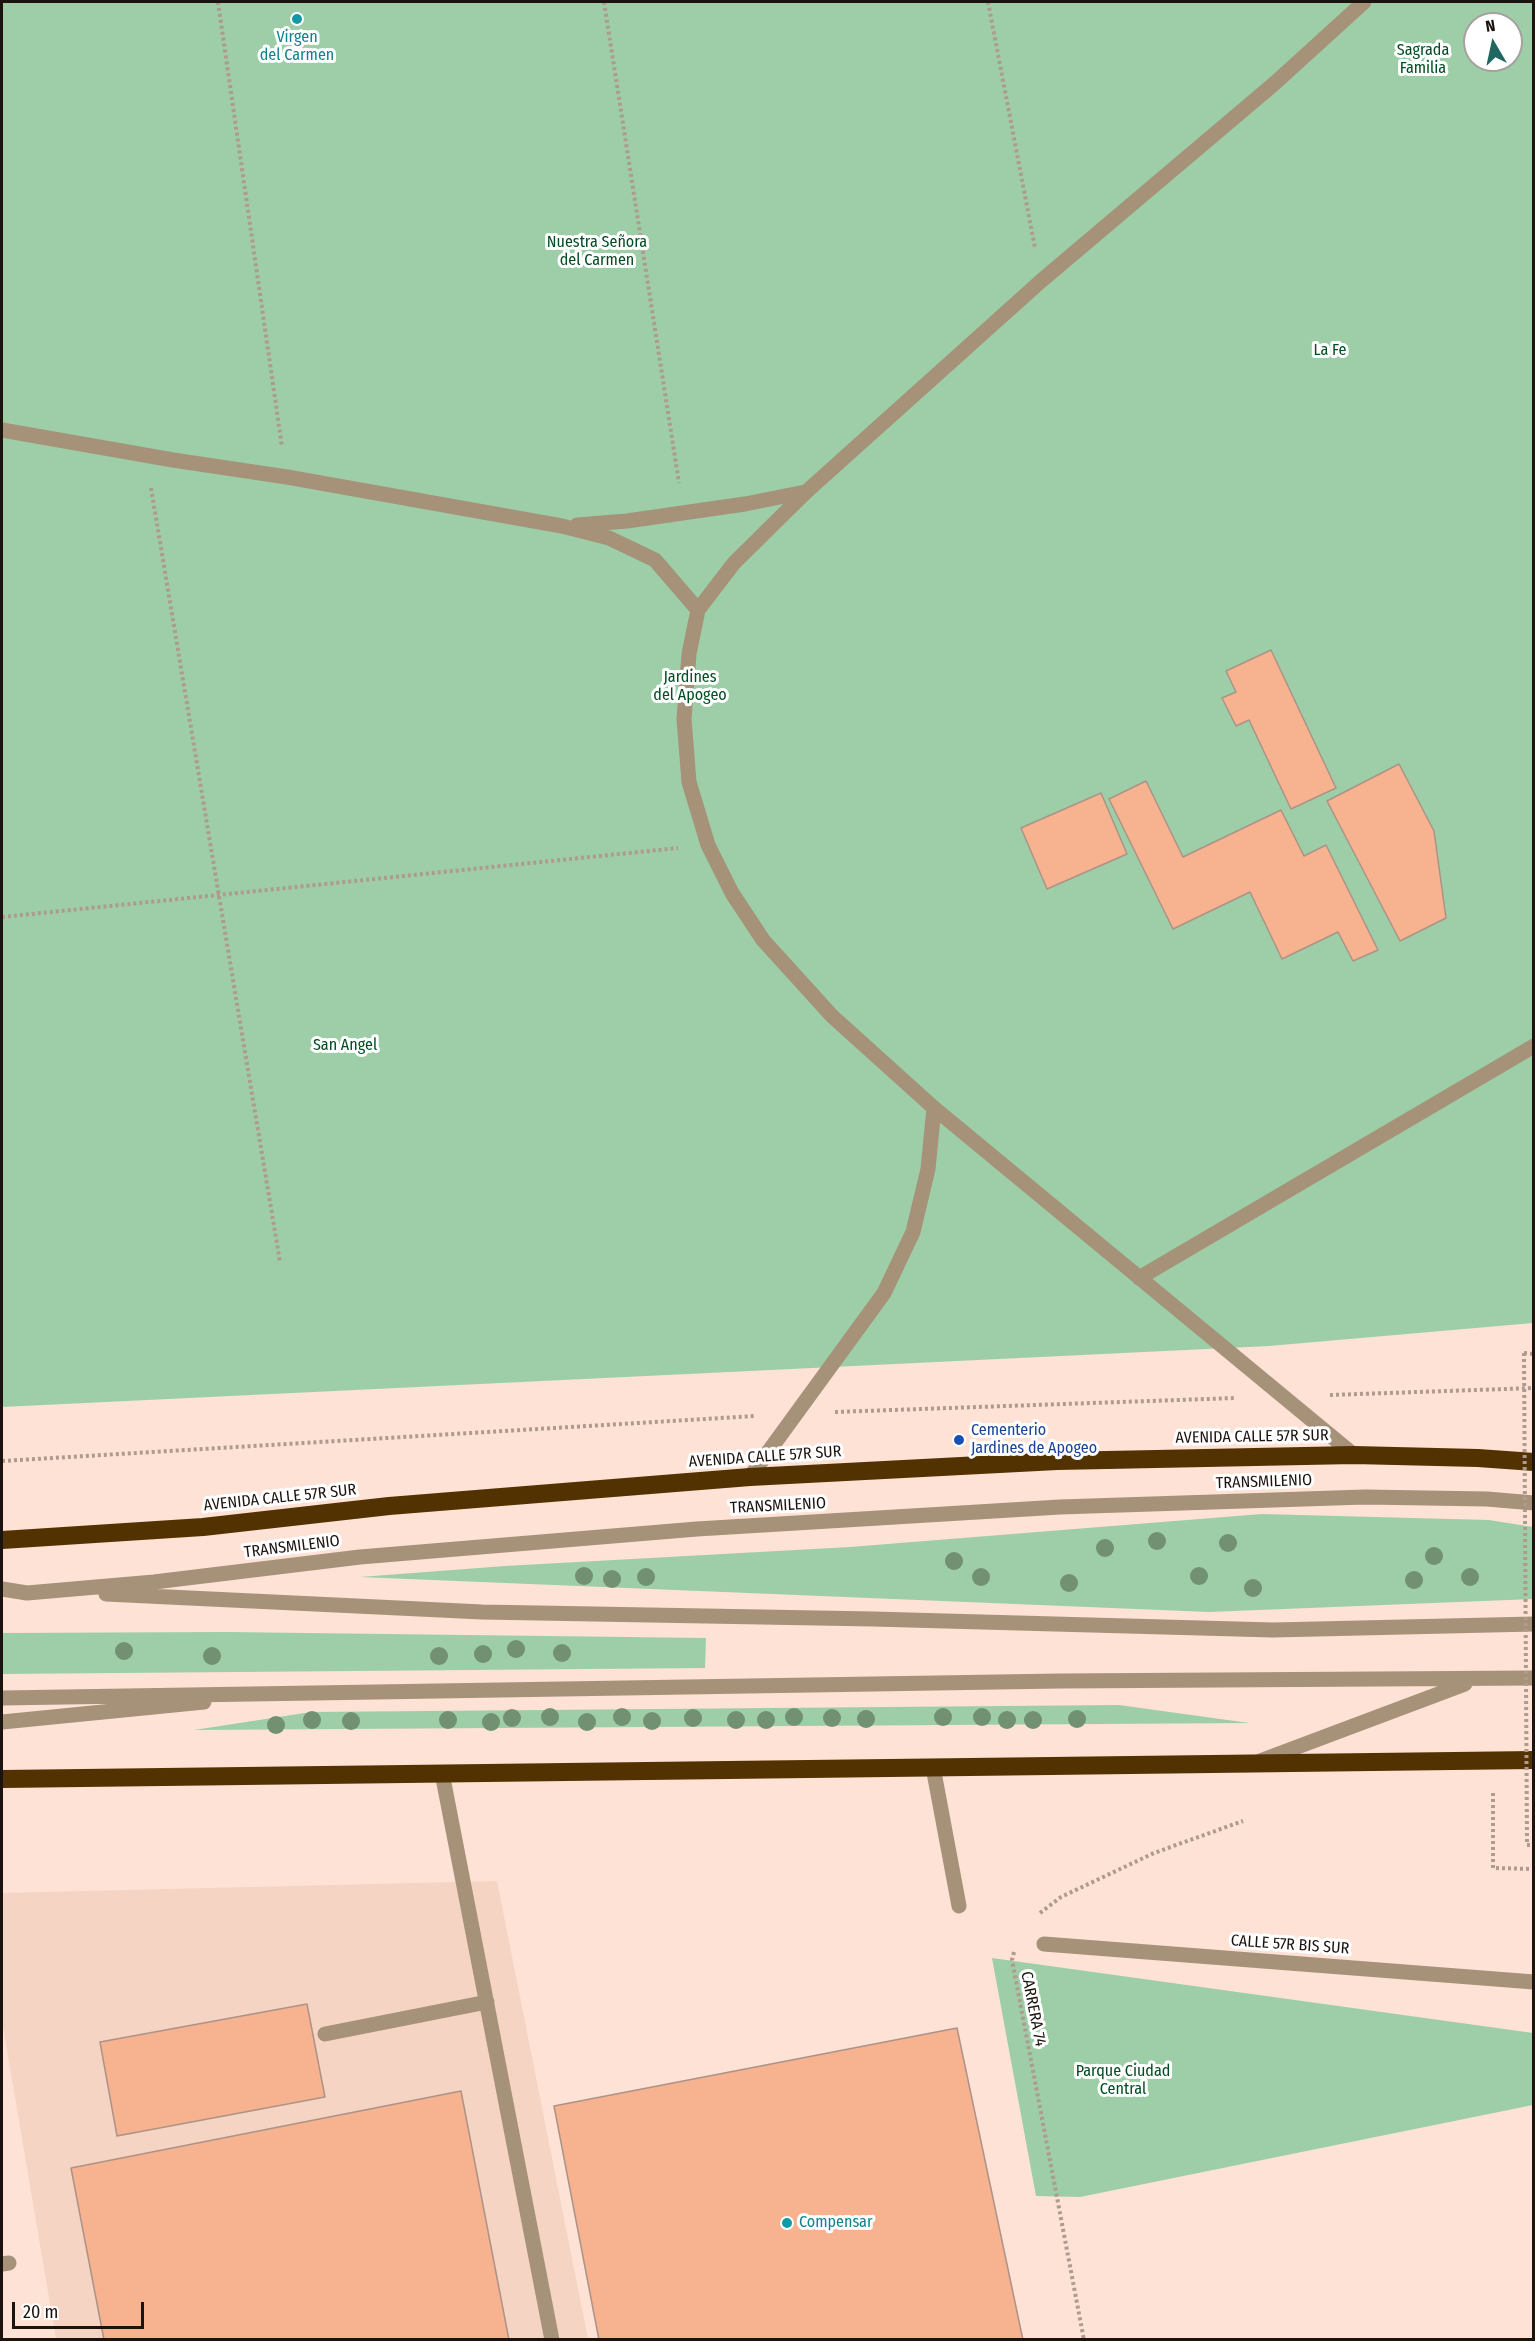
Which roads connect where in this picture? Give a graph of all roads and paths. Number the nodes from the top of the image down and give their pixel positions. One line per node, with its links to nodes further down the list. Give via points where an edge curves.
1 (218, 2): 8 (path)
2 (604, 2): 10 (path)
3 (988, 2): 5 (path)
4 (1364, 2): 5 (lane, via 1275,83)
5 (1041, 281): 9 (lane)
6 (2, 430): 7 (lane)
7 (146, 455): 8 (lane); 14 (path)
8 (287, 477): 11 (lane)
9 (806, 492): 10 (lane); 12 (lane, via 734,563)
10 (684, 513): 11 (lane)
11 (562, 526): 12 (lane, via 609,538 655,560)
12 (698, 610): 13 (lane, via 688,654 684,718 689,782)
13 (708, 845): 14 (path); 17 (lane, via 732,894 763,940 832,1016)
14 (219, 895): 15 (path); 18 (path)
15 (2, 917)
16 (1533, 1046): 19 (lane)
17 (934, 1108): 19 (lane); 23 (lane, via 928,1169 913,1232 884,1293)
18 (280, 1263)
19 (1139, 1278): 21 (lane)
20 (1533, 1354): 42 (path, bridge, via 1524,1353 1527,1845)
21 (1353, 1455): 22 (highway, AVENIDA CALLE 57R SUR); 23 (highway, AVENIDA CALLE 57R SUR, via 1057,1461)
22 (1533, 1462)
23 (750, 1477): 25 (highway, AVENIDA CALLE 57R SUR, via 389,1506 203,1527)
24 (1533, 1503): 27 (lane, TRANSMILENIO, via 1365,1497 1002,1510 697,1529 360,1557)
25 (2, 1540)
26 (2, 1589): 27 (lane, TRANSMILENIO)
27 (27, 1593): 28 (lane, TRANSMILENIO); 29 (lane, TRANSMILENIO, via 127,1594 482,1612 1273,1630)
28 (2, 1594)
29 (1533, 1624)
30 (1533, 1678): 31 (lane)
31 (1475, 1680): 32 (lane, via 1072,1681); 37 (lane)
32 (286, 1692): 33 (lane); 34 (lane)
33 (2, 1698)
34 (2, 1722)
35 (1533, 1760): 36 (highway)
36 (1493, 1761): 37 (highway); 43 (path, via 1493,1868)
37 (1254, 1763): 38 (highway)
38 (933, 1767): 39 (highway); 44 (lane)
39 (442, 1773): 40 (highway); 49 (lane)
40 (2, 1779)
41 (1243, 1821): 45 (path, via 1154,1853 1061,1897)
42 (1533, 1845)
43 (1533, 1869)
44 (959, 1906)
45 (1037, 1915)
46 (1044, 1944): 48 (lane, CALLE 57R BIS SUR)
47 (1015, 1949): 52 (path, CARRERA 74, via 1012,1960)
48 (1533, 1982)
49 (487, 2002): 50 (lane); 51 (lane)
50 (325, 2034)
51 (552, 2340)
52 (1084, 2340)

